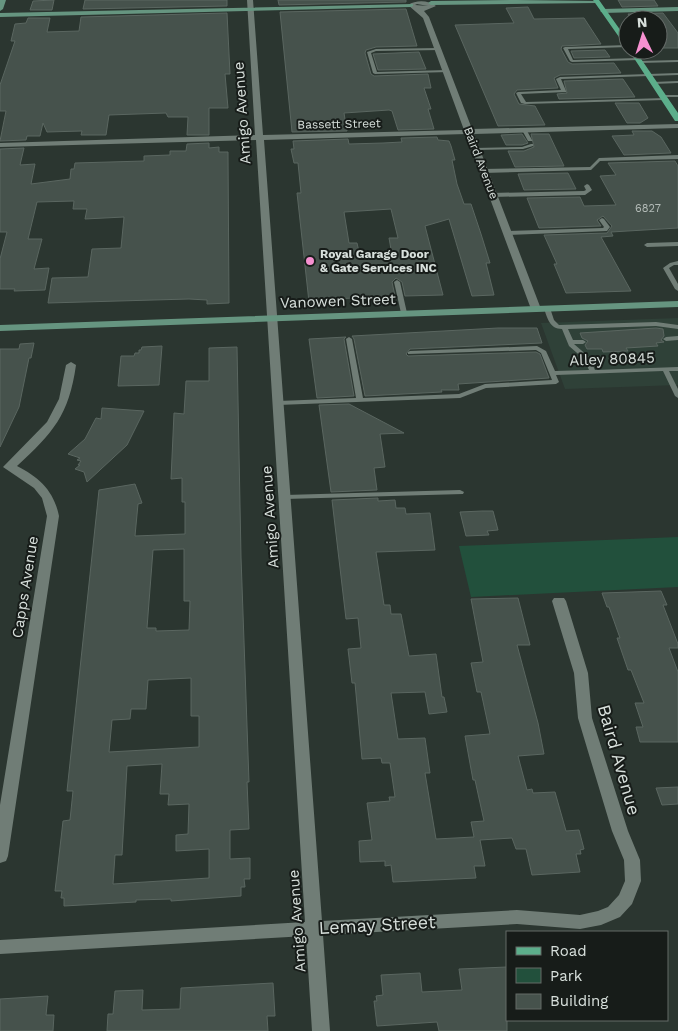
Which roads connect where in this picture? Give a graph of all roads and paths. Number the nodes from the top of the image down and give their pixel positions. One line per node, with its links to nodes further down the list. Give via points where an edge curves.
1 (3, 0): 7 (street)
2 (596, 1): 3 (street); 9 (main road)
3 (506, 2): 5 (street)
4 (415, 4): 5 (street); 6 (street); 11 (street, Baird Avenue)
5 (429, 4): 11 (street)
6 (250, 5): 10 (street); 30 (street, Amigo Avenue)
7 (0, 8)
8 (678, 9): 9 (street)
9 (604, 11): 12 (main road)
10 (0, 15)
11 (426, 17): 14 (street, Baird Avenue)
12 (618, 31)
13 (618, 46): 15 (lane, via 565,48 572,61)
14 (438, 49): 17 (street, Baird Avenue); 17 (lane, via 369,52 375,73)
15 (638, 60): 16 (lane); 19 (main road)
16 (678, 61)
17 (447, 71): 29 (street, Baird Avenue)
18 (678, 74): 19 (lane)
19 (648, 75): 21 (main road); 22 (lane, via 558,79)
20 (678, 82): 21 (lane)
21 (653, 83): 24 (main road)
22 (564, 91): 25 (lane); 25 (lane, via 518,93 525,103)
23 (678, 96): 24 (lane)
24 (663, 98): 25 (lane); 26 (main road)
25 (569, 102)
26 (678, 119)
27 (678, 126): 28 (street, Bassett Street)
28 (524, 130): 29 (street, Bassett Street); 32 (lane, via 531,142 523,148)
29 (468, 132): 30 (street, Bassett Street); 32 (street, Baird Avenue)
30 (260, 137): 31 (street, Bassett Street); 47 (street, Amigo Avenue)
31 (0, 145)
32 (475, 149): 34 (street, Baird Avenue)
33 (678, 157): 34 (lane, via 599,160 592,168)
34 (483, 171): 36 (street, Baird Avenue)
35 (587, 186): 36 (lane, via 585,193)
36 (492, 195): 38 (street, Baird Avenue)
37 (602, 220): 38 (lane, via 607,227 605,230)
38 (507, 233): 45 (street, Baird Avenue)
39 (678, 244): 40 (lane)
40 (647, 245)
41 (678, 263): 43 (lane, via 666,268)
42 (397, 282): 46 (lane)
43 (677, 287)
44 (678, 304): 45 (street, Vanowen Street)
45 (541, 309): 46 (street, Vanowen Street); 50 (lane, via 554,325)
46 (404, 314): 47 (street, Vanowen Street)
47 (272, 318): 49 (street, Vanowen Street); 64 (street, Amigo Avenue)
48 (678, 327): 50 (lane, via 656,324)
49 (0, 328)
50 (564, 328): 54 (lane)
51 (678, 338): 53 (lane)
52 (349, 339): 63 (lane)
53 (666, 339)
54 (570, 342): 55 (lane); 60 (lane, via 587,358)
55 (584, 342)
56 (410, 353): 61 (lane, via 537,348 544,352)
57 (71, 365): 65 (street, Capps Avenue, via 66,397 57,417 42,437)
58 (665, 369): 59 (lane, Alley 80845); 60 (lane, Alley 80845); 62 (lane)
59 (678, 369)
60 (593, 372): 61 (lane, Alley 80845)
61 (556, 373): 63 (lane, via 554,384 485,386 460,396)
62 (678, 396)
63 (360, 400): 64 (lane)
64 (278, 403): 67 (street, Amigo Avenue)
65 (4, 465): 69 (street, Capps Avenue, via 30,477 52,504 53,516)
66 (460, 492): 67 (lane)
67 (286, 497): 71 (street, Amigo Avenue)
68 (559, 600): 70 (street, Baird Avenue, via 581,673 585,718 632,860 633,882)
69 (0, 856)
70 (626, 899): 71 (street, Lemay Street, via 614,912 580,922 518,917)
71 (314, 929): 72 (street, Lemay Street); 73 (street, Amigo Avenue)
72 (0, 947)
73 (321, 1031)

